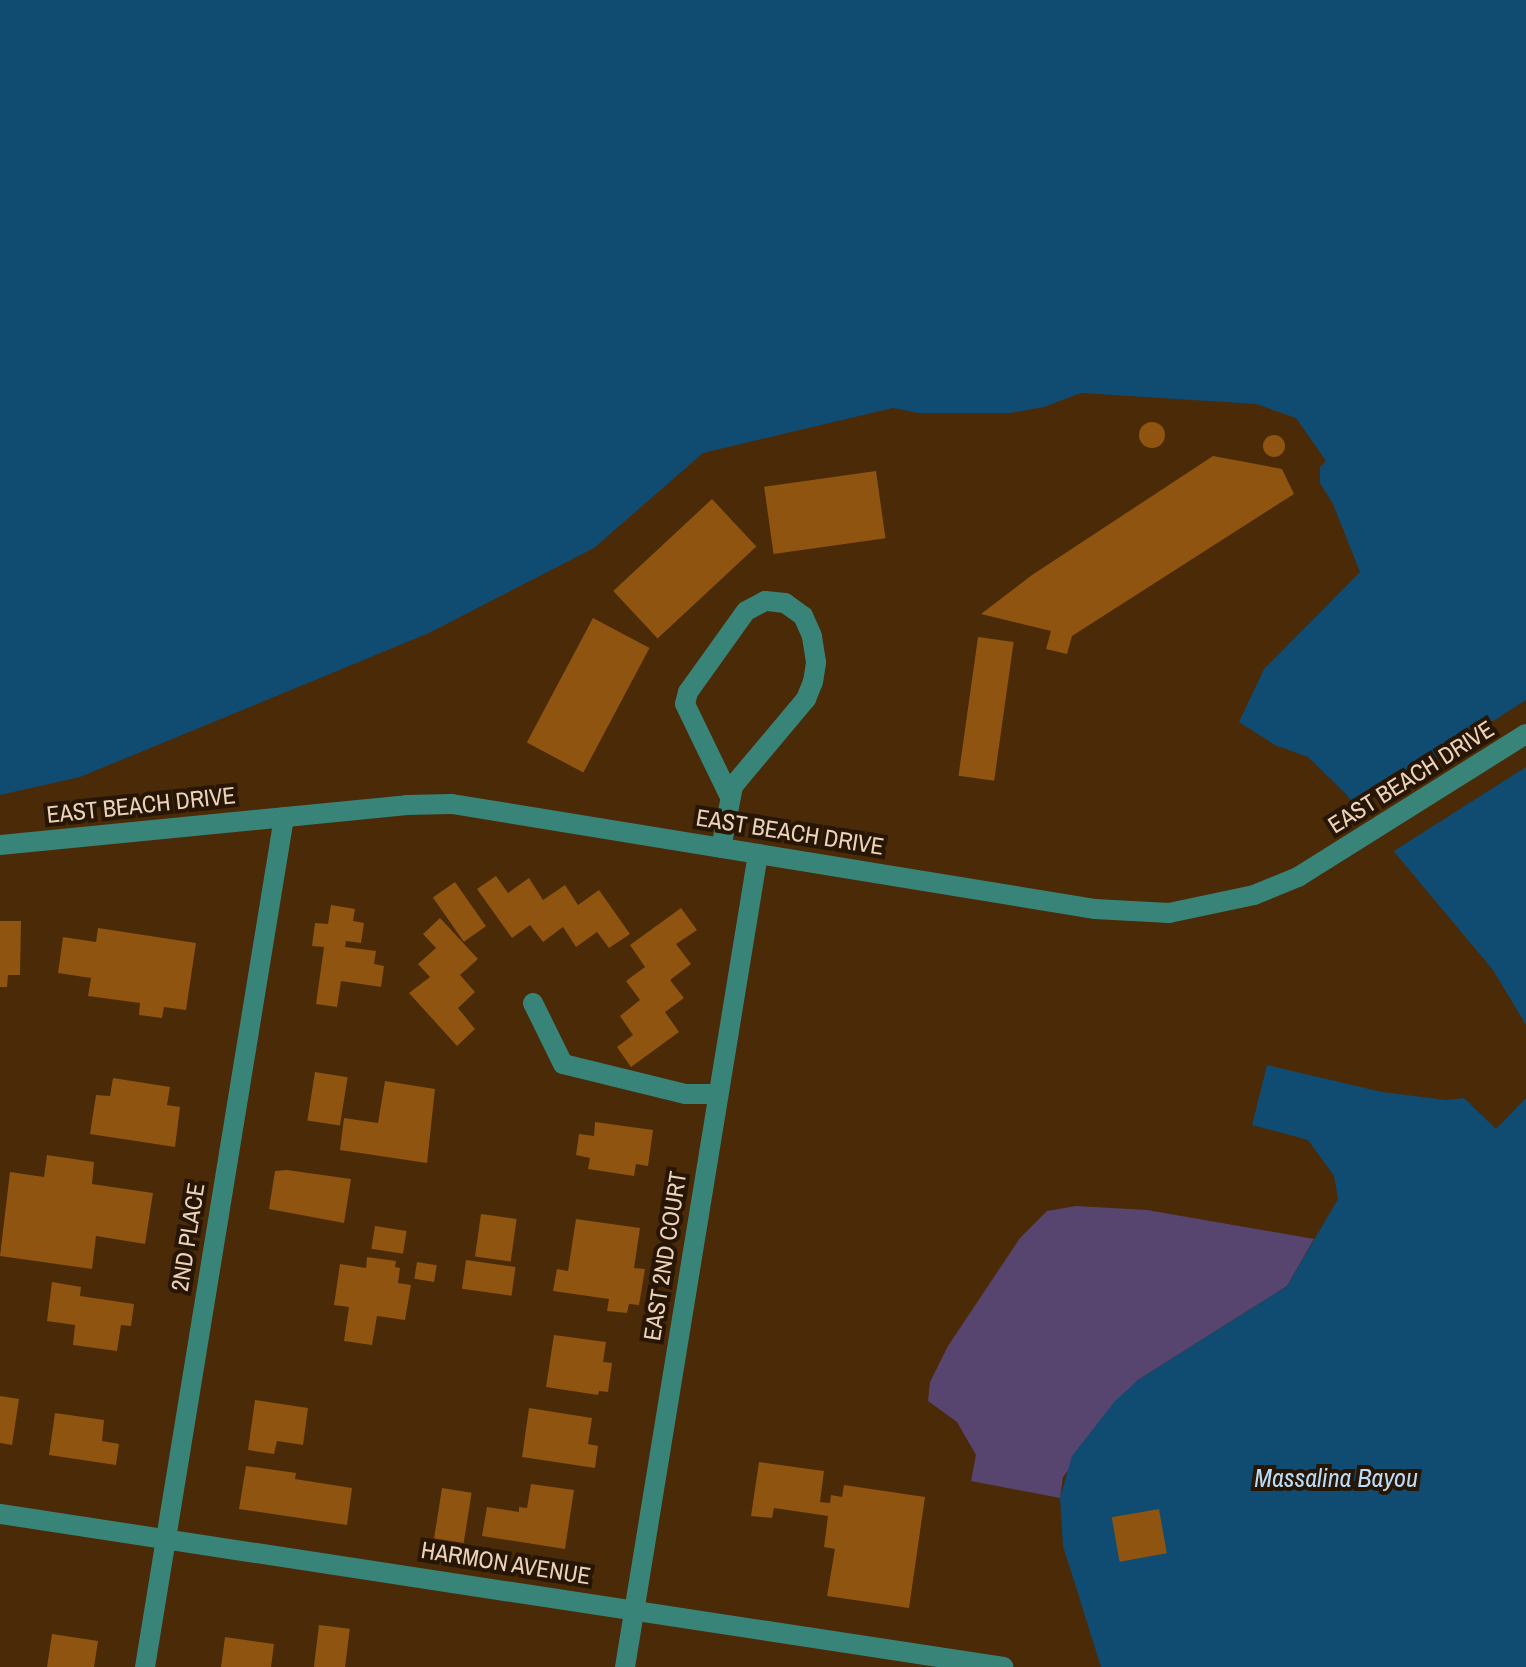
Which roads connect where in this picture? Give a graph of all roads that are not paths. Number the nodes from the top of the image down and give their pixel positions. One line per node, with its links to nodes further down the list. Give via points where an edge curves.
1 (1526, 734): 6 (street, EAST BEACH DRIVE, via 1328,860 1269,890 1203,909 1095,909)
2 (730, 797): 2 (street, via 757,755 806,699 813,682 812,636 803,616 785,603 765,601 746,611 688,692 685,704); 5 (street)
3 (284, 817): 4 (street, EAST BEACH DRIVE); 5 (street, EAST BEACH DRIVE, via 452,804); 10 (street, 2ND PLACE)
4 (0, 845)
5 (721, 848): 6 (street, EAST BEACH DRIVE)
6 (758, 854): 8 (street, EAST 2ND COURT)
7 (533, 1003): 8 (street, via 563,1064 685,1094)
8 (717, 1094): 11 (street, EAST 2ND COURT)
9 (0, 1514): 10 (street, HARMON AVENUE)
10 (164, 1538): 11 (street, HARMON AVENUE); 12 (street, 2ND PLACE)
11 (635, 1609): 13 (street, EAST 2ND COURT); 14 (street, HARMON AVENUE)
12 (145, 1667)
13 (625, 1667)
14 (1003, 1667)

